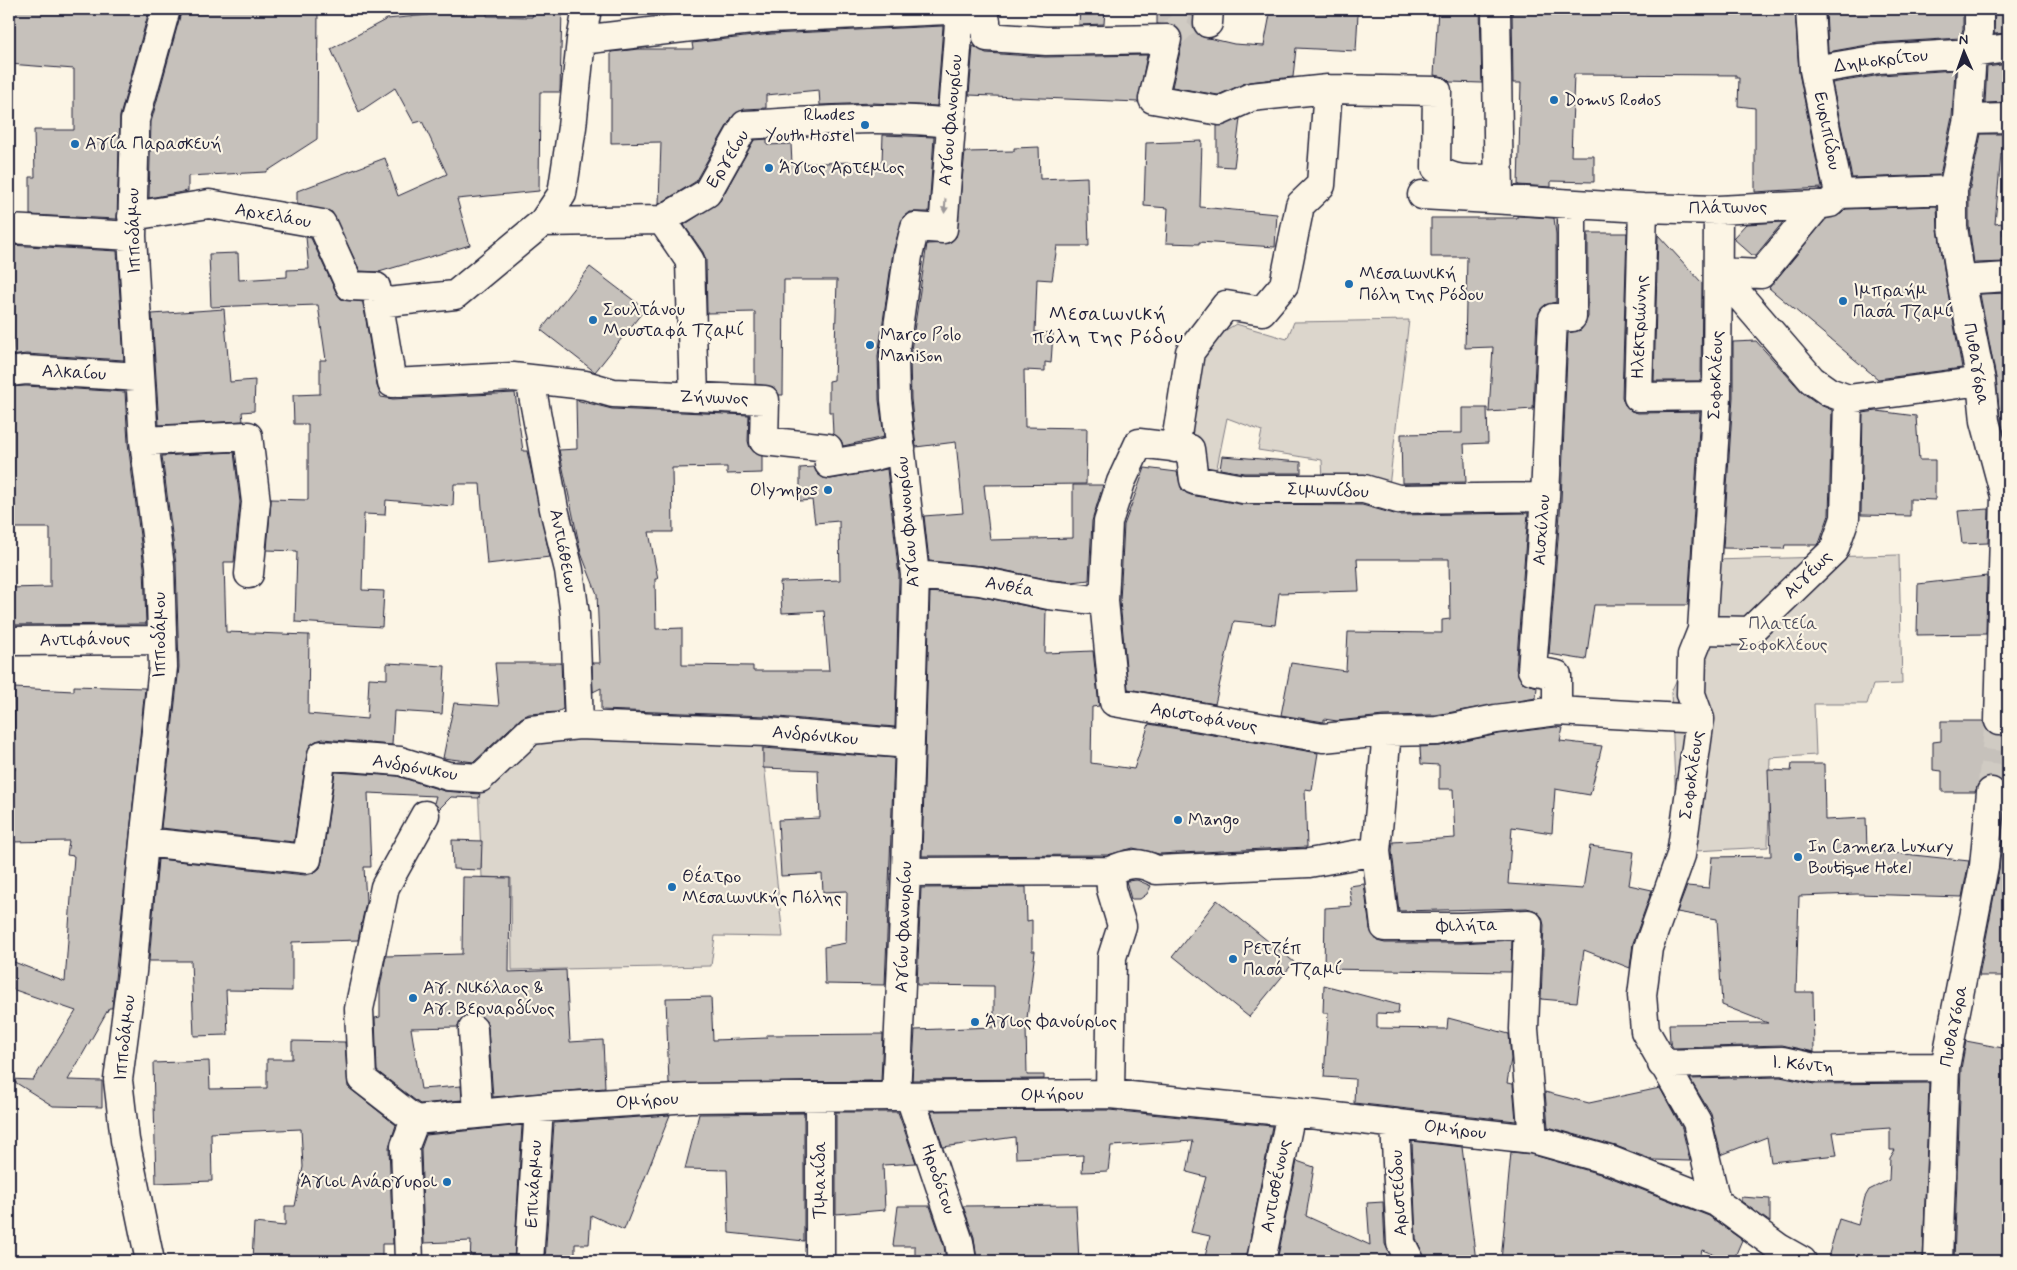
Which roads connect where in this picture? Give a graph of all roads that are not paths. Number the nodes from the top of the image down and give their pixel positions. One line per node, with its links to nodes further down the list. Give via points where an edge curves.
1 (166, 9): 25 (street, Ιπποδάμου, via 134,120)
2 (587, 9): 8 (street)
3 (1496, 9): 16 (street)
4 (1810, 9): 11 (street, Ευριπίδου)
5 (1979, 9): 10 (street, Πυθαγόρα, via 1979,32)
6 (773, 14): 7 (street, via 948,10); 8 (street)
7 (979, 16): 12 (street, via 987,37 1046,41 1167,39 1153,99 1220,110 1251,97); 15 (street, Αγίου Φανουρίου, via 959,23)
8 (581, 40): 24 (street, via 562,194)
9 (2008, 48): 10 (street, Δημοκρίτου)
10 (1972, 53): 11 (street, Δημοκρίτου, via 1879,59); 13 (street, Πυθαγόρα)
11 (1814, 70): 19 (street, Ευριπίδου)
12 (1328, 89): 16 (street, via 1437,91 1436,168 1444,175); 41 (street, via 1321,186 1300,205 1284,285 1262,311 1226,305 1190,352)
13 (1968, 118): 14 (street); 17 (street, Πυθαγόρα)
14 (2008, 118)
15 (950, 123): 23 (street, Εργείου, via 910,118 851,118 745,125 707,193); 42 (street, Αγίου Φανουρίου, one-way to 42, via 943,229 915,227 908,256 894,356)
16 (1498, 189): 18 (street, Πλάτωνος); 20 (street, Πλάτωνος)
17 (1953, 190): 19 (street, Πλάτωνος); 29 (street, Πυθαγόρα, via 1953,227)
18 (1422, 195)
19 (1828, 199): 22 (street, Πλάτωνος); 27 (street, via 1761,274)
20 (1572, 204): 21 (street, Πλάτωνος); 43 (street, Αισχύλου, via 1572,318 1553,318)
21 (1643, 208): 22 (street, Πλάτωνος); 35 (street, Ηλεκτριώνης, via 1638,398)
22 (1718, 210): 27 (street, Σοφοκλέους)
23 (662, 220): 24 (street, Εργείου); 36 (street, via 690,261)
24 (544, 222): 30 (street, via 455,295)
25 (132, 226): 26 (street); 30 (street, Αρχελάου, via 209,204 322,224 350,286); 32 (street, Ιπποδάμου)
26 (9, 228)
27 (1719, 272): 35 (street, Σοφοκλέους); 37 (street, via 1812,380 1829,392)
28 (2008, 277): 29 (street)
29 (1961, 280): 34 (street, Πυθαγόρα)
30 (377, 295): 33 (street, Ζήνωνος, via 392,383)
31 (9, 372): 32 (street, Αλκαίου, via 25,370)
32 (140, 377): 39 (street, Ιπποδάμου)
33 (530, 379): 36 (street, Ζήνωνος, via 613,393); 53 (street, Αντιόθειου, via 569,570 575,615)
34 (1982, 381): 37 (street); 38 (street, Πυθαγόρα)
35 (1717, 396): 47 (street, Σοφοκλέους)
36 (694, 397): 42 (street, Ζήνωνος, via 765,400 764,442 828,448 829,464)
37 (1848, 399): 47 (street, Αιγέως, via 1845,518 1834,550 1750,631)
38 (1997, 420): 52 (street, Πυθαγόρα, via 2005,496)
39 (144, 441): 44 (street, via 248,436 256,502); 48 (street, Ιπποδάμου, via 160,566)
40 (1139, 443): 41 (street, Σιμωνίδου); 46 (street, Αριστοφάνους, via 1121,482 1108,522)
41 (1175, 448): 43 (street, Σιμωνίδου, via 1190,449 1194,480 1244,489 1364,489 1398,500)
42 (901, 449): 45 (street, Αγίου Φανουρίου)
43 (1545, 497): 50 (street, Αισχύλου, via 1532,670 1556,675)
44 (249, 574)
45 (915, 575): 46 (street, Ανθέα, via 980,581 1049,595); 55 (street, Αγίου Φανουρίου)
46 (1104, 601): 54 (street, Αριστοφάνους, via 1114,702 1323,738)
47 (1702, 630): 51 (street, Σοφοκλέους, via 1692,655 1691,674 1691,694)
48 (160, 640): 49 (street, Αντιφάνους); 58 (street, Ιπποδάμου, via 163,667)
49 (9, 641)
50 (1557, 711): 51 (street); 54 (street, Αριστοφάνους, via 1437,731)
51 (1700, 719): 63 (street, Σοφοκλέους, via 1681,855 1648,948 1642,996 1645,1031)
52 (1999, 721)
53 (579, 725): 55 (street, Ανδρόνικου, via 766,732); 58 (street, Ανδρόνικου, via 532,730 480,778 448,776 400,761 322,755 307,859)
54 (1387, 732): 59 (street, Φιλήτα)
55 (909, 744): 61 (street, Αγίου Φανουρίου)
56 (1991, 792): 64 (street, Πυθαγόρα, via 1984,866)
57 (425, 816): 71 (street, via 385,887 359,1009 362,1079)
58 (144, 842): 76 (street, Ιπποδάμου, via 118,1080 125,1140)
59 (1376, 851): 60 (street, via 1308,863 1156,870 1134,863); 73 (street, Φιλήτα, via 1385,926 1528,924 1524,1029)
60 (1110, 871): 61 (street); 65 (street, via 1111,889 1122,926 1112,957)
61 (906, 872): 66 (street, Αγίου Φανουρίου)
62 (473, 1029): 70 (street)
63 (1662, 1064): 64 (street, Ι. Κόντη, via 1782,1061 1814,1068); 74 (street, Σοφοκλέους, via 1697,1122)
64 (1945, 1067): 84 (street, Πυθαγόρα)
65 (1110, 1094): 66 (street, Ομήρου); 69 (street, Ομήρου)
66 (903, 1096): 67 (street, Ομήρου); 80 (street, Ηροδότου, via 959,1242)
67 (820, 1098): 68 (street, Ομήρου, via 690,1098); 79 (street, Τιμαχίδα)
68 (538, 1108): 70 (street, Ομήρου); 78 (street, Επιχάρμου)
69 (1291, 1112): 72 (street, Ομήρου); 81 (street, Αντισθένους)
70 (478, 1114): 71 (street, Ομήρου)
71 (415, 1120): 77 (street, via 405,1146)
72 (1396, 1123): 73 (street, Ομήρου); 82 (street, Αριστείδου, via 1401,1243)
73 (1532, 1140): 74 (street, Ομήρου, via 1612,1161)
74 (1716, 1202): 75 (street, Ομήρου)
75 (1777, 1255): 83 (street, Ομήρου)
76 (150, 1261)
77 (409, 1261)
78 (530, 1261)
79 (820, 1261)
80 (962, 1261)
81 (1261, 1261)
82 (1410, 1261)
83 (1802, 1261)
84 (1938, 1261)

